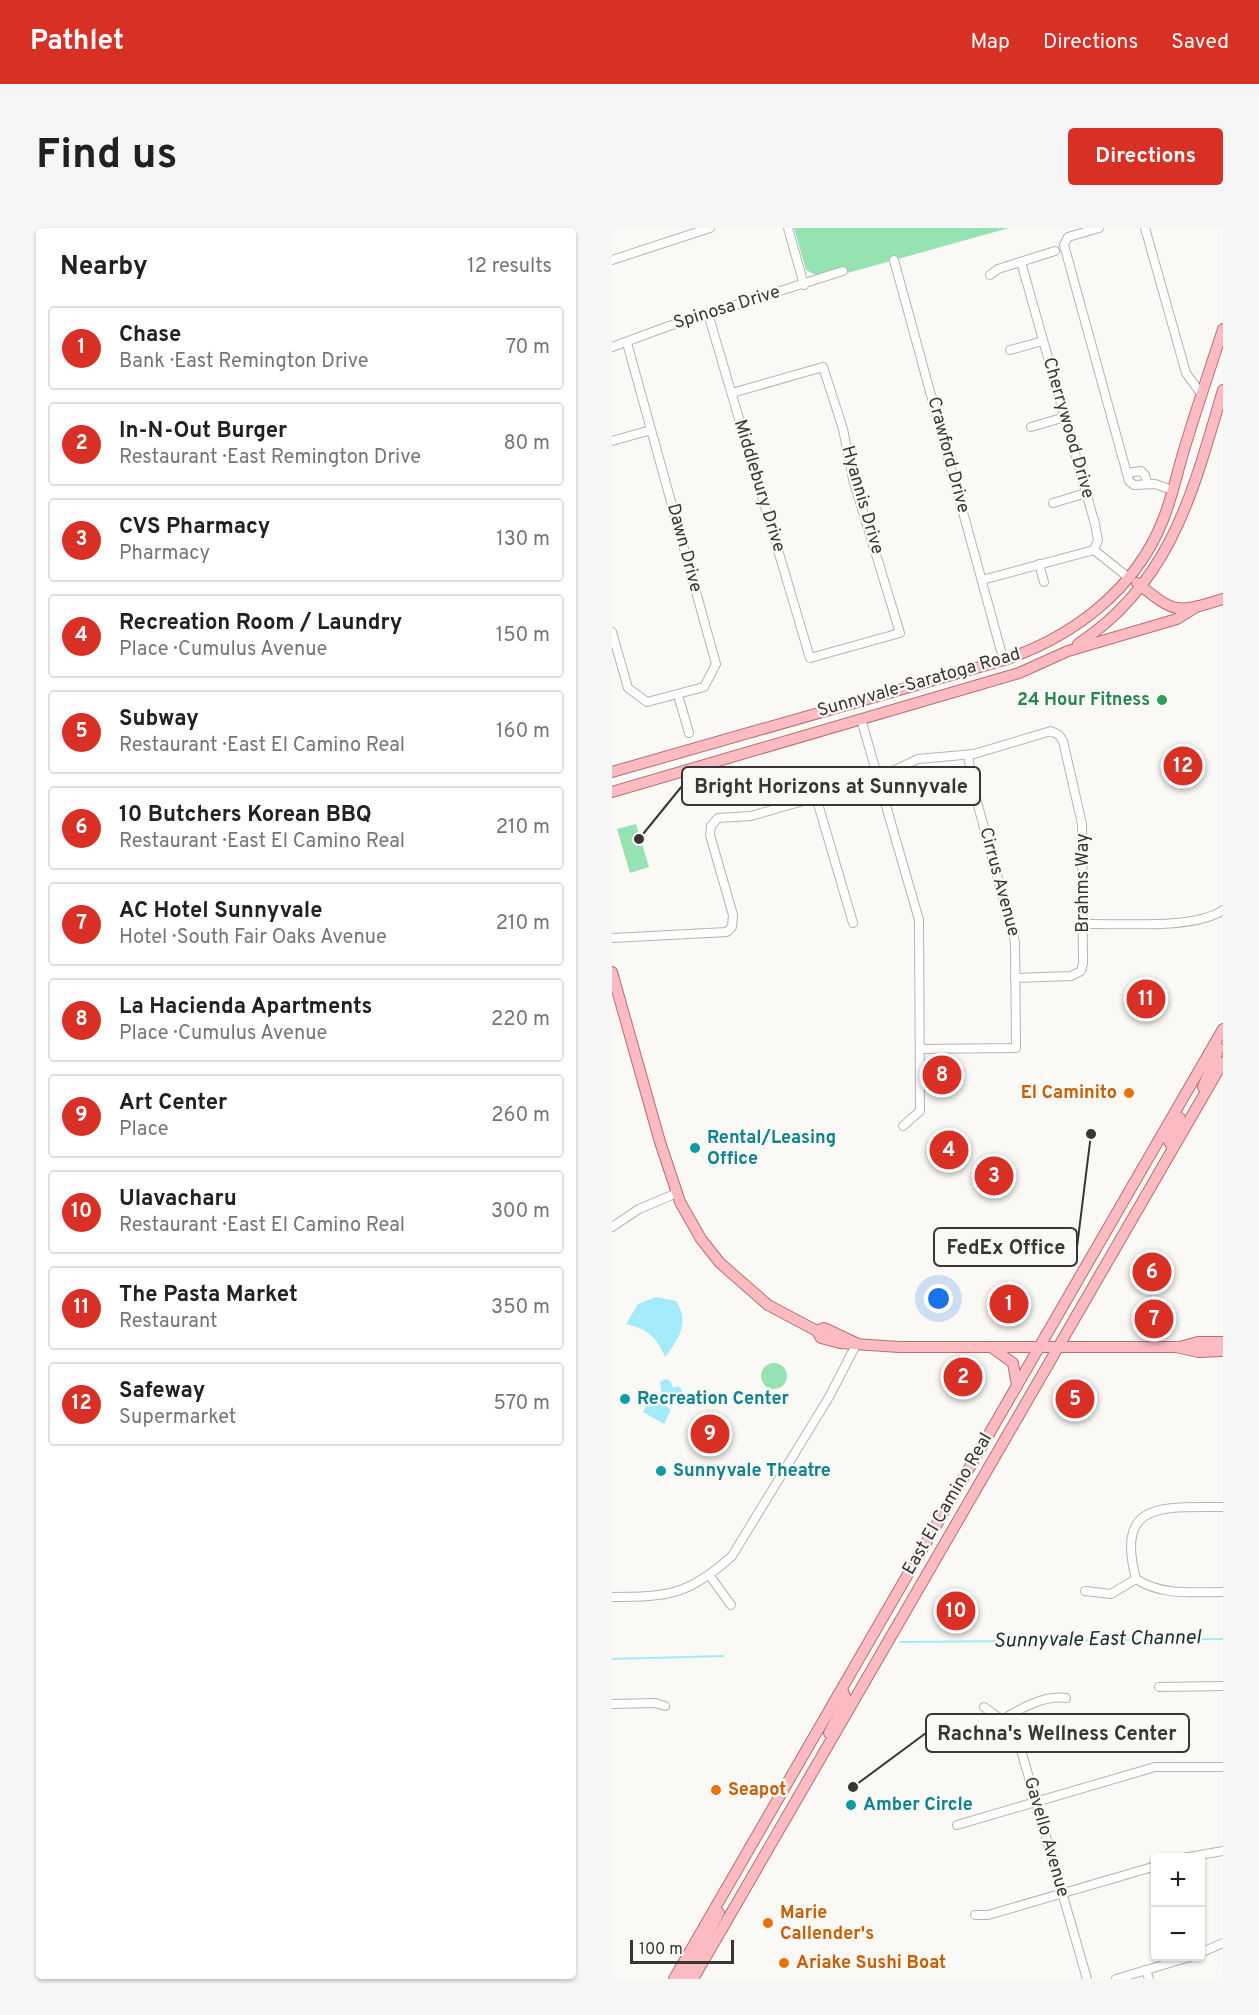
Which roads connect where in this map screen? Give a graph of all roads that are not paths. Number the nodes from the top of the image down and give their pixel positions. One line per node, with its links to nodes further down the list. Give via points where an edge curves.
1 (710, 228): 5 (street)
2 (788, 228): 12 (street)
3 (1099, 228): 26 (street, via 1068,237 1064,245)
4 (1145, 228): 21 (street, via 1186,373)
5 (687, 231): 7 (street)
6 (1055, 251): 9 (street)
7 (612, 260)
8 (894, 260): 34 (street, Crawford Drive)
9 (1021, 262): 11 (street); 15 (street, Cherrywood Drive)
10 (843, 271): 12 (street, Spinosa Drive)
11 (990, 275)
12 (804, 285): 13 (street, Spinosa Drive)
13 (708, 314): 16 (street, Spinosa Drive); 20 (street, Middlebury Drive)
14 (1223, 329): 21 (main road)
15 (1043, 341): 18 (street); 22 (street, Cherrywood Drive)
16 (627, 343): 17 (street, Spinosa Drive); 24 (street, Dawn Drive)
17 (612, 347)
18 (1010, 350)
19 (1223, 390): 36 (main road, via 1174,535)
20 (732, 393): 42 (street, Middlebury Drive); 42 (street, Hyannis Drive, via 823,367 843,429 853,479 900,633)
21 (1202, 395): 28 (main road)
22 (1065, 417): 23 (street); 29 (street, Cherrywood Drive)
23 (1031, 427)
24 (651, 430): 25 (street); 43 (street, Dawn Drive, via 716,664 704,687)
25 (612, 441)
26 (1127, 473): 27 (street, via 1141,471); 27 (street, via 1132,485)
27 (1147, 483): 28 (street)
28 (1172, 490): 33 (main road, via 1148,552)
29 (1086, 493): 30 (street); 31 (street, Cherrywood Drive, via 1098,534)
30 (1053, 503)
31 (1094, 550): 32 (street); 33 (street)
32 (1039, 564): 34 (street); 35 (street)
33 (1129, 578): 36 (main road, Sunnyvale-Saratoga Road); 47 (main road, Sunnyvale-Saratoga Road, via 1084,620 1023,653)
34 (982, 580): 40 (street, Crawford Drive)
35 (1044, 582)
36 (1142, 587): 38 (main road, Sunnyvale-Saratoga Road, via 1166,607); 41 (main road, via 1110,620)
37 (1223, 598): 38 (main road, Sunnyvale-Saratoga Road)
38 (1198, 606): 41 (main road, Sunnyvale-Saratoga Road, via 1177,619)
39 (612, 632): 43 (street, Dawn Drive, via 627,688 647,702)
40 (1001, 651)
41 (1068, 651): 44 (main road, Sunnyvale-Saratoga Road, via 1019,673)
42 (810, 658)
43 (678, 695): 45 (street)
44 (861, 719): 48 (street); 49 (main road, Sunnyvale-Saratoga Road)
45 (689, 733)
46 (968, 755): 48 (street, via 918,759); 53 (street, Brahms Way, via 1047,732 1056,733 1063,741 1080,808); 56 (street, Cirrus Avenue, via 973,787 1012,925)
47 (612, 772)
48 (878, 777): 50 (street); 59 (street, via 919,920)
49 (612, 792)
50 (816, 797): 52 (street); 54 (street, via 747,816 722,817 711,826 733,915 732,927 727,932)
51 (1223, 910): 53 (street, via 1202,921)
52 (853, 922)
53 (1083, 924): 56 (street, Brahms Way, via 1083,964 1077,974)
54 (612, 938)
55 (612, 972): 65 (main road)
56 (1016, 978): 59 (street, Cirrus Avenue, via 1016,1048)
57 (1223, 1029): 58 (main road, East El Camino Real)
58 (1215, 1044): 61 (main road, via 1218,1055 1202,1084); 62 (main road, East El Camino Real)
59 (921, 1049): 63 (street, via 920,1111)
60 (1223, 1062): 61 (main road, East El Camino Real)
61 (1206, 1092): 64 (main road, East El Camino Real)
62 (1185, 1095): 64 (main road, via 1184,1112 1168,1140); 69 (main road, East El Camino Real)
63 (903, 1126)
64 (1173, 1148): 71 (main road, East El Camino Real)
65 (677, 1193): 66 (street, via 639,1209); 68 (main road, via 701,1239 731,1274 768,1305 817,1330 824,1328 843,1334)
66 (612, 1227)
67 (1223, 1342): 72 (main road)
68 (856, 1343): 70 (main road); 76 (street, via 829,1397 746,1537)
69 (1040, 1346): 70 (main road); 71 (main road); 74 (main road, East El Camino Real)
70 (991, 1347): 74 (main road, via 1013,1364)
71 (1059, 1347): 72 (main road); 84 (main road, East El Camino Real)
72 (1176, 1347): 73 (main road, via 1198,1352)
73 (1223, 1351)
74 (1017, 1386): 82 (main road, East El Camino Real)
75 (1223, 1507): 77 (street, via 1159,1509 1142,1516 1132,1533 1131,1558)
76 (710, 1576): 80 (street, via 674,1593); 81 (street)
77 (1136, 1579): 78 (street, via 1111,1593); 79 (street, via 1151,1589 1168,1592)
78 (1085, 1591)
79 (1223, 1592)
80 (612, 1597)
81 (731, 1605)
82 (862, 1656): 84 (main road, via 858,1682); 86 (main road, East El Camino Real)
83 (1223, 1686): 85 (street)
84 (862, 1687): 92 (main road, East El Camino Real)
85 (1160, 1687)
86 (842, 1689): 92 (main road, via 846,1699 830,1729); 100 (main road, East El Camino Real)
87 (1066, 1698): 91 (street, via 1022,1707)
88 (612, 1704): 89 (street)
89 (665, 1706)
90 (984, 1707): 91 (street, Gavello Avenue)
91 (1002, 1720): 94 (street, Gavello Avenue, via 1021,1750)
92 (825, 1750): 108 (main road, East El Camino Real)
93 (1223, 1767): 94 (street, via 1155,1767)
94 (1035, 1802): 95 (street); 99 (street, Gavello Avenue)
95 (957, 1825)
96 (1223, 1851): 97 (street)
97 (1205, 1854)
98 (1151, 1867): 99 (street)
99 (1062, 1894): 101 (street, via 988,1915); 109 (street, Gavello Avenue)
100 (719, 1901): 106 (main road, East El Camino Real); 107 (main road, via 720,1915)
101 (975, 1915)
102 (1223, 1943): 103 (street)
103 (1205, 1951)
104 (1180, 1961): 105 (street)
105 (1147, 1974): 110 (street)
106 (674, 1979)
107 (684, 1979)
108 (693, 1979)
109 (1087, 1979)
110 (1116, 1979)

